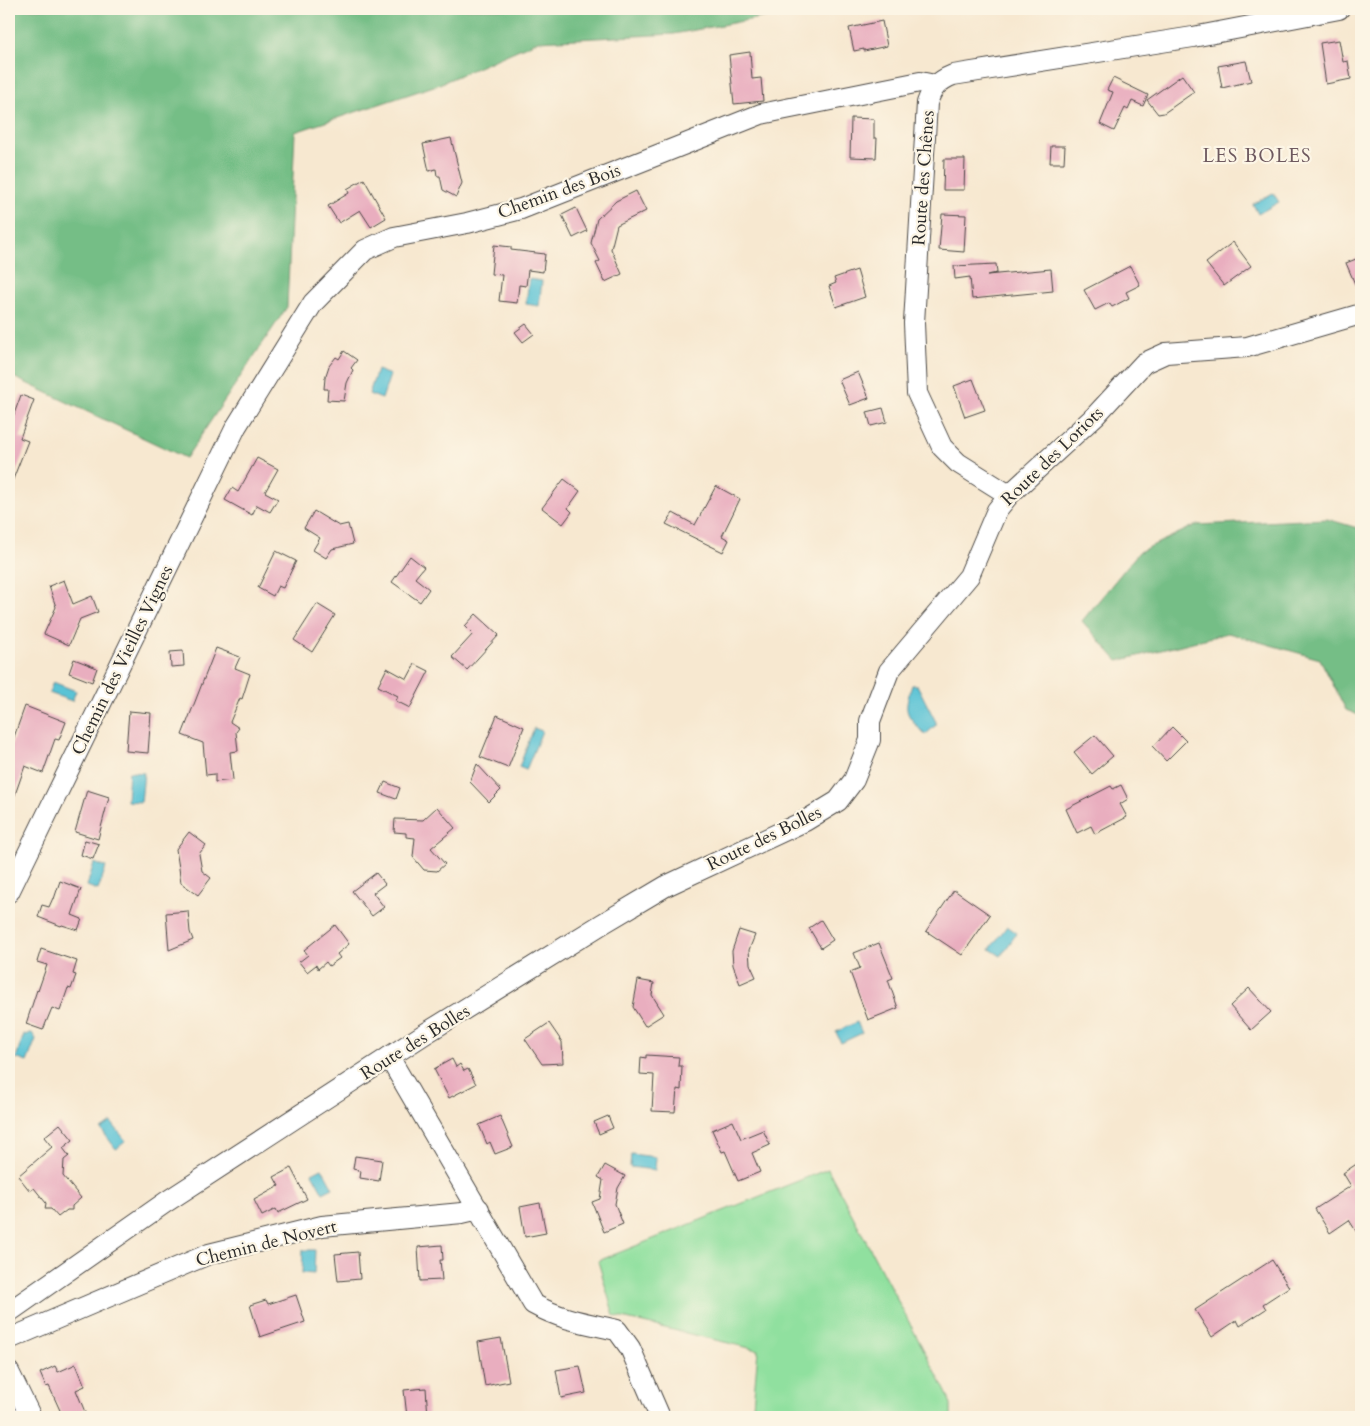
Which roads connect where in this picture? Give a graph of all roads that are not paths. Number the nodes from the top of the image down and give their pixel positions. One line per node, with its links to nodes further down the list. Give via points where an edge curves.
1 (1339, 9): 2 (street, Route des Chênes, via 1192,38 953,75)
2 (935, 85): 4 (street, Chemin des Bois, via 920,82 761,114 521,209 394,237 365,250 313,303); 5 (street, Route des Chênes, via 927,102 914,323 916,393 942,447 958,463)
3 (1361, 314): 5 (street, Route des Loriots, via 1247,347 1166,352 1144,363 1094,416)
4 (236, 427): 7 (street, Chemin des Vieilles Vignes)
5 (1009, 495): 6 (street, Route des Loriots, via 997,510 969,576 889,671 870,721 870,740 854,780)
6 (838, 801): 8 (street, Route des Bolles, via 805,821 666,886)
7 (9, 892)
8 (389, 1057): 9 (street); 10 (street, Route des Bolles, via 166,1202)
9 (479, 1209): 11 (street, Chemin de Novert, via 322,1226 209,1254); 14 (street, via 533,1304 565,1319 617,1330 630,1348)
10 (9, 1312)
11 (9, 1339)
12 (9, 1372): 13 (street)
13 (32, 1417)
14 (660, 1417)

